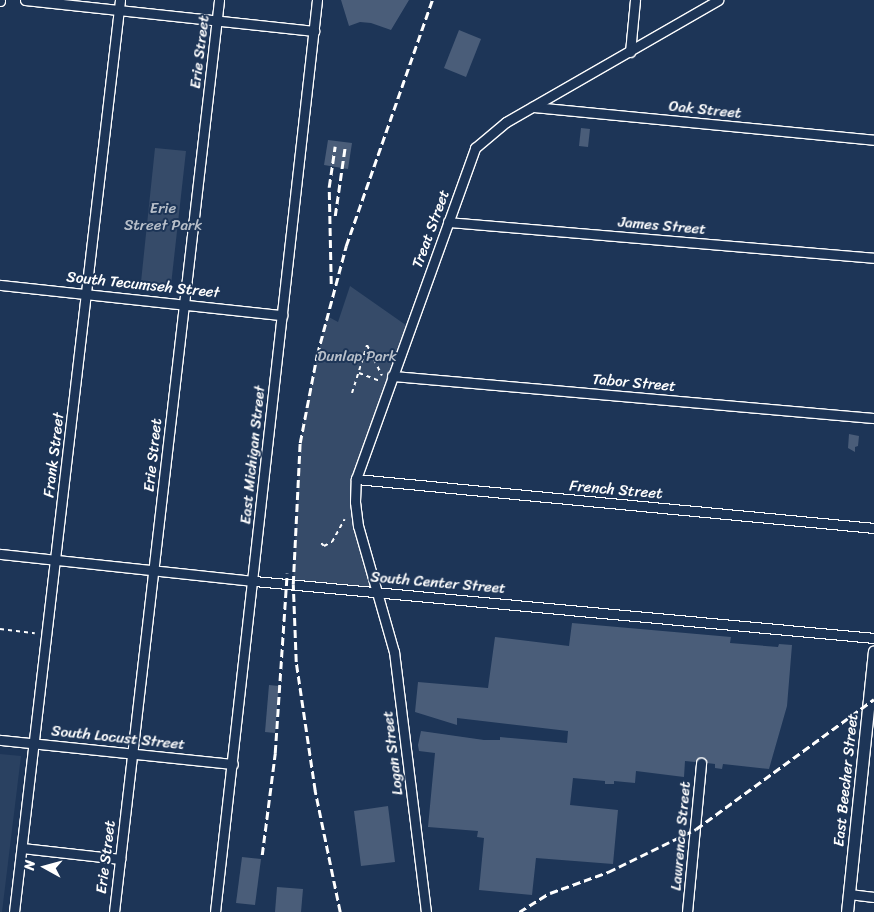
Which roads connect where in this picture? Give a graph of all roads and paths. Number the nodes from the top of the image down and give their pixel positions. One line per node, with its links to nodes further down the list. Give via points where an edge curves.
1 (25, 0): 7 (street)
2 (120, 0): 7 (street, Frank Street)
3 (219, 0): 8 (street, Erie Street)
4 (317, 0): 9 (street, East Michigan Street)
5 (635, 0): 10 (street)
6 (718, 0): 10 (street, Treat Street)
7 (119, 11): 8 (street); 16 (street, Frank Street)
8 (217, 20): 9 (street); 17 (street, Erie Street)
9 (314, 30): 18 (street, East Michigan Street)
10 (630, 52): 11 (street, Treat Street)
11 (533, 107): 12 (street, Oak Street); 13 (street, Treat Street, via 494,129 475,148)
12 (874, 140)
13 (448, 222): 14 (street, James Street); 21 (street, Treat Street)
14 (874, 258)
15 (0, 285): 16 (street, South Tecumseh Street)
16 (87, 293): 17 (street, South Tecumseh Street); 30 (street, Frank Street)
17 (184, 304): 18 (street, South Tecumseh Street); 31 (street, Erie Street)
18 (282, 315): 32 (street, East Michigan Street)
19 (359, 373): 20 (path, via 367,345); 22 (path); 23 (path)
20 (382, 376)
21 (392, 376): 24 (street, Tabor Street); 25 (street, Treat Street)
22 (380, 381)
23 (352, 393)
24 (874, 418)
25 (356, 479): 27 (street, French Street); 33 (street, Treat Street, via 358,526)
26 (345, 519): 28 (path, via 332,542 324,546)
27 (874, 528)
28 (321, 543)
29 (0, 554): 30 (street, South Center Street)
30 (56, 560): 31 (street, South Center Street); 39 (street, Frank Street)
31 (154, 570): 32 (street, South Center Street); 41 (street, Erie Street)
32 (254, 581): 33 (street, South Center Street); 43 (street, East Michigan Street)
33 (379, 592): 36 (street, South Center Street); 51 (street, Logan Street, via 398,675)
34 (0, 629): 35 (path)
35 (35, 633)
36 (874, 638)
37 (874, 651): 40 (main road, East Beecher Street)
38 (0, 740): 39 (street, South Locust Street)
39 (34, 744): 41 (street, South Locust Street); 44 (street, Frank Street)
40 (869, 746): 46 (main road, East Beecher Street)
41 (133, 754): 43 (street, South Locust Street); 45 (street, Erie Street)
42 (701, 763): 52 (street, Lawrence Street)
43 (233, 764): 50 (street, East Michigan Street)
44 (22, 848): 45 (street); 48 (street, Frank Street)
45 (120, 859): 49 (street, Erie Street)
46 (849, 894): 47 (street); 53 (main road, East Beecher Street)
47 (874, 897)
48 (14, 912)
49 (114, 912)
50 (215, 912)
51 (426, 912)
52 (688, 912)
53 (847, 912)

